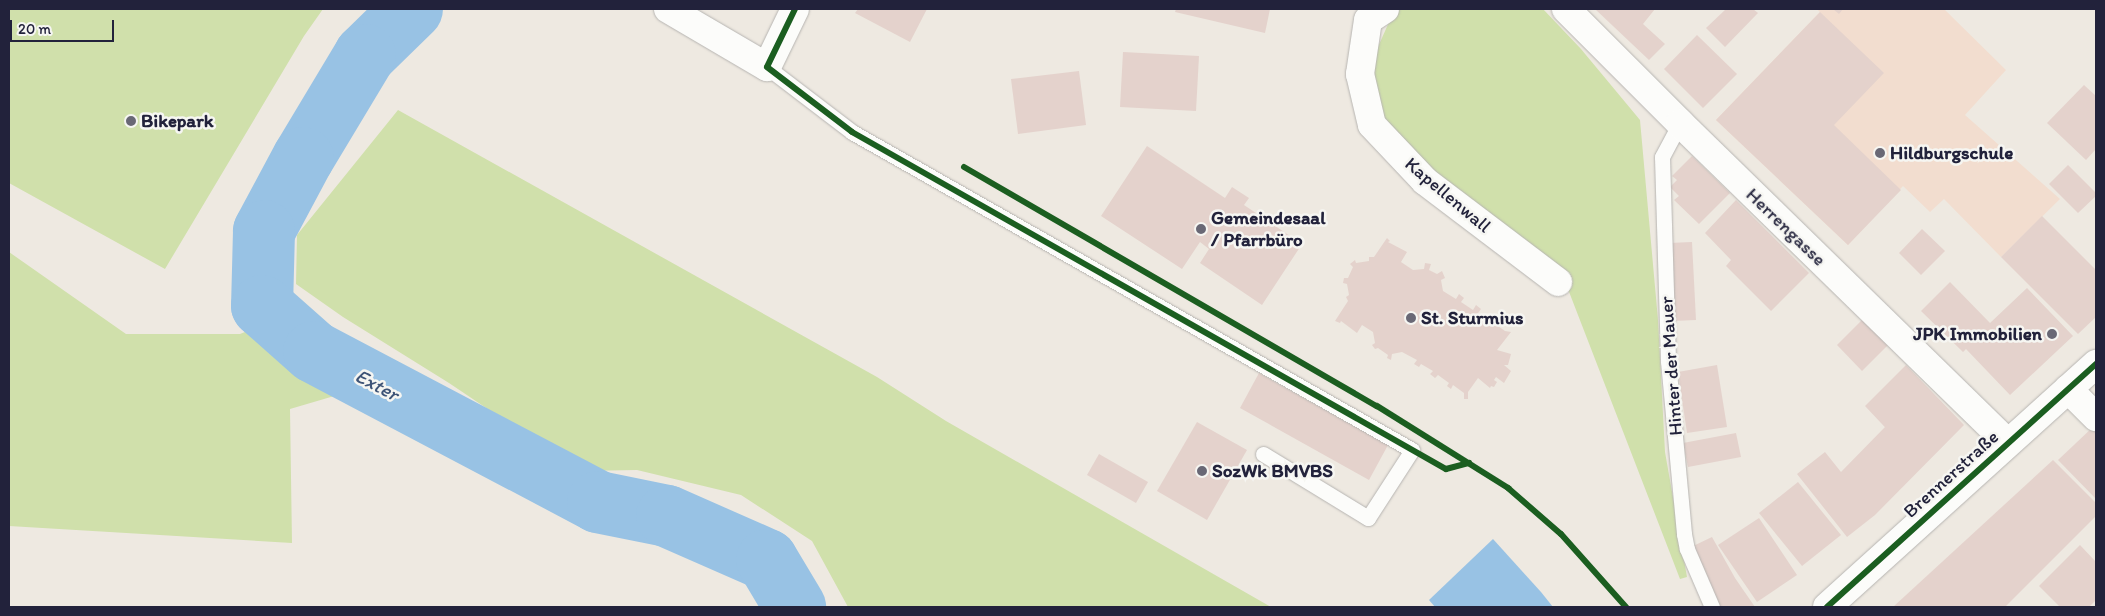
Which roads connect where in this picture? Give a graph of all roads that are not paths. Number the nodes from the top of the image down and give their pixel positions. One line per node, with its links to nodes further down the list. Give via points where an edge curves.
1 (668, 9): 5 (street)
2 (795, 9): 5 (street)
3 (1385, 9): 7 (street, Kapellenwall, via 1368,20 1360,74 1372,125 1425,180)
4 (1566, 9): 6 (street, Herrengasse)
5 (767, 67): 12 (lane, via 852,132 1412,450 1368,518)
6 (1680, 123): 11 (street, Herrengasse); 13 (lane, Hinter der Mauer, via 1662,157 1668,361 1684,534 1687,549)
7 (1558, 282)
8 (2096, 364): 9 (street, Brennerstraße)
9 (2068, 389): 10 (street); 11 (street, Brennerstraße)
10 (2096, 417)
11 (2008, 442): 14 (street, Brennerstraße)
12 (1263, 454)
13 (1712, 607)
14 (1827, 607)

